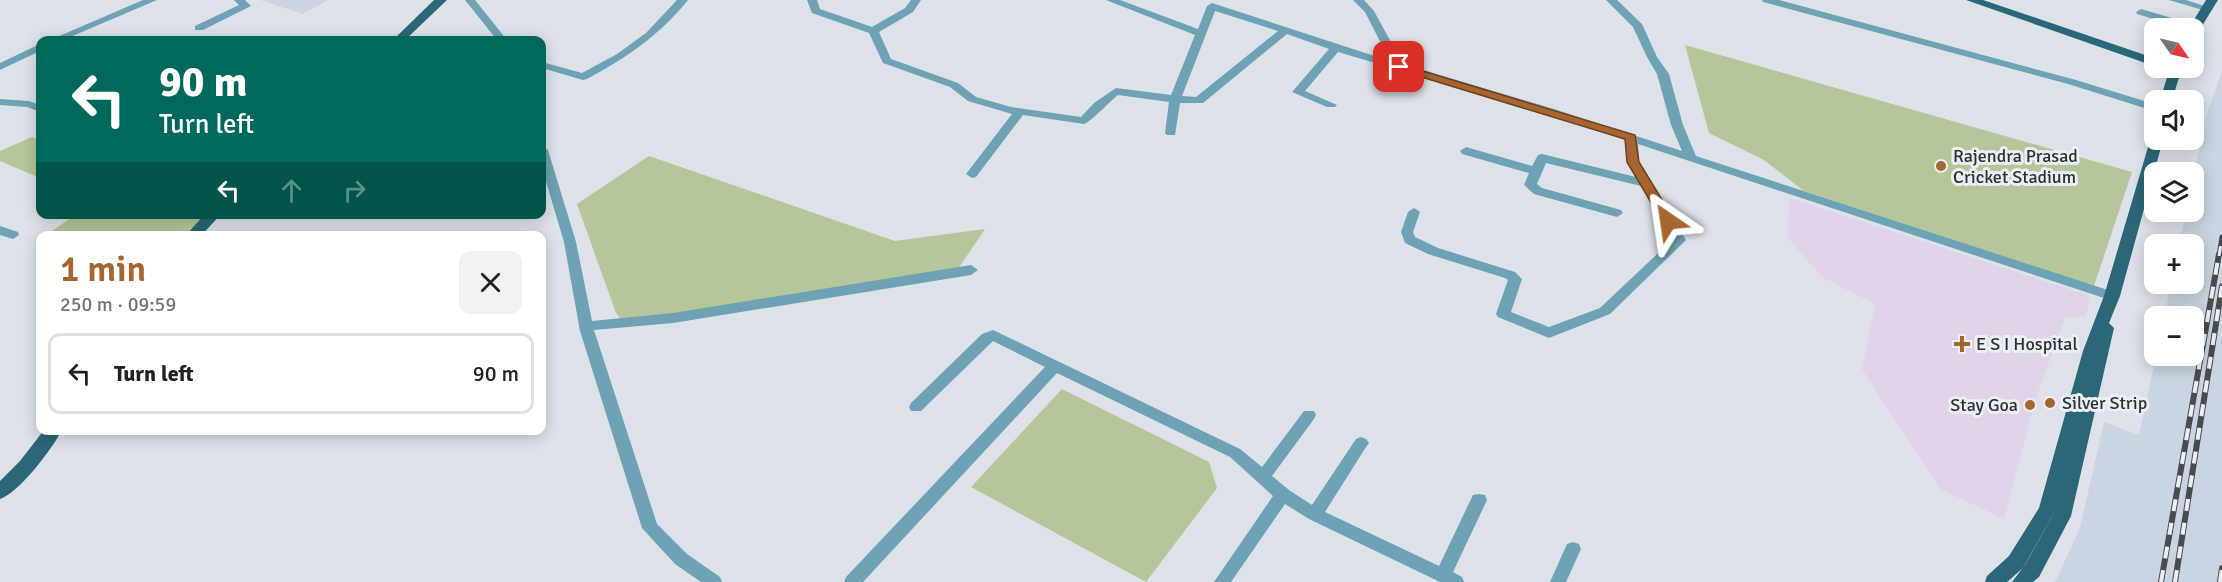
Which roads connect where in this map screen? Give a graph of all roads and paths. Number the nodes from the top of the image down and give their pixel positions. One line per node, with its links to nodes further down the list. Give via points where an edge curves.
1 (152, 0): 23 (street)
2 (239, 0): 19 (street, via 246,6)
3 (441, 0): 24 (main road)
4 (470, 0): 25 (street)
5 (682, 0): 29 (street, via 650,35 583,77)
6 (812, 0): 21 (street, via 816,11)
7 (916, 0): 21 (street, via 909,10)
8 (1111, 0): 22 (street)
9 (1358, 0): 31 (street, via 1369,11)
10 (1611, 0): 42 (street, via 1638,26 1663,74)
11 (1767, 0): 35 (street)
12 (1972, 0): 28 (main road)
13 (2174, 0): 15 (street)
14 (1212, 3): 20 (street); 22 (street)
15 (2209, 4): 18 (main road)
16 (2141, 12): 17 (street)
17 (2159, 18)
18 (2201, 18)
19 (199, 28)
20 (1286, 30): 26 (street); 32 (street, via 1199,101)
21 (873, 31): 37 (street, via 887,61 954,85 972,99)
22 (1200, 33): 32 (street)
23 (64, 36)
24 (403, 36)
25 (499, 36)
26 (1336, 47): 31 (street); 34 (street, via 1298,92)
27 (36, 49): 30 (street)
28 (2144, 59)
29 (546, 66)
30 (0, 67)
31 (1399, 67): 39 (street)
32 (1175, 99): 37 (street, via 1116,92 1084,121); 38 (street)
33 (0, 102): 36 (street)
34 (1330, 105)
35 (2144, 105)
36 (36, 107)
37 (1020, 111): 45 (street)
38 (1171, 133)
39 (1631, 137): 42 (street); 46 (street, via 1633,162)
40 (2153, 150): 54 (main road)
41 (1466, 151): 44 (street)
42 (1689, 156): 54 (street)
43 (546, 163): 55 (street, via 570,242)
44 (1535, 171): 46 (street, via 1542,158); 48 (street, via 1530,185 1538,191)
45 (972, 174)
46 (1645, 183): 47 (street, via 1680,240 1605,311 1549,333 1503,314 1515,279 1510,275 1410,240 1407,232)
47 (1414, 212)
48 (1617, 213)
49 (209, 219): 51 (main road)
50 (0, 230): 52 (street)
51 (197, 231)
52 (14, 235)
53 (971, 270): 55 (street, via 673,318)
54 (2112, 296): 72 (main road, via 2091,351 2048,509 2016,562); 73 (main road, via 2102,354 2062,516 2032,571)
55 (586, 327): 68 (street, via 650,528 681,559)
56 (1055, 366): 57 (street, via 993,335); 61 (street, via 1235,453); 69 (street)
57 (916, 407)
58 (1309, 415): 61 (street)
59 (50, 435): 62 (main road)
60 (1361, 443): 65 (street)
61 (1263, 477): 63 (street)
62 (0, 492)
63 (1283, 495): 65 (street); 70 (street)
64 (1479, 500): 67 (street)
65 (1315, 514): 67 (street)
66 (1572, 549): 71 (street)
67 (1449, 579)
68 (714, 582)
69 (852, 582)
70 (1222, 582)
71 (1558, 582)
72 (1994, 582)
73 (2021, 582)

